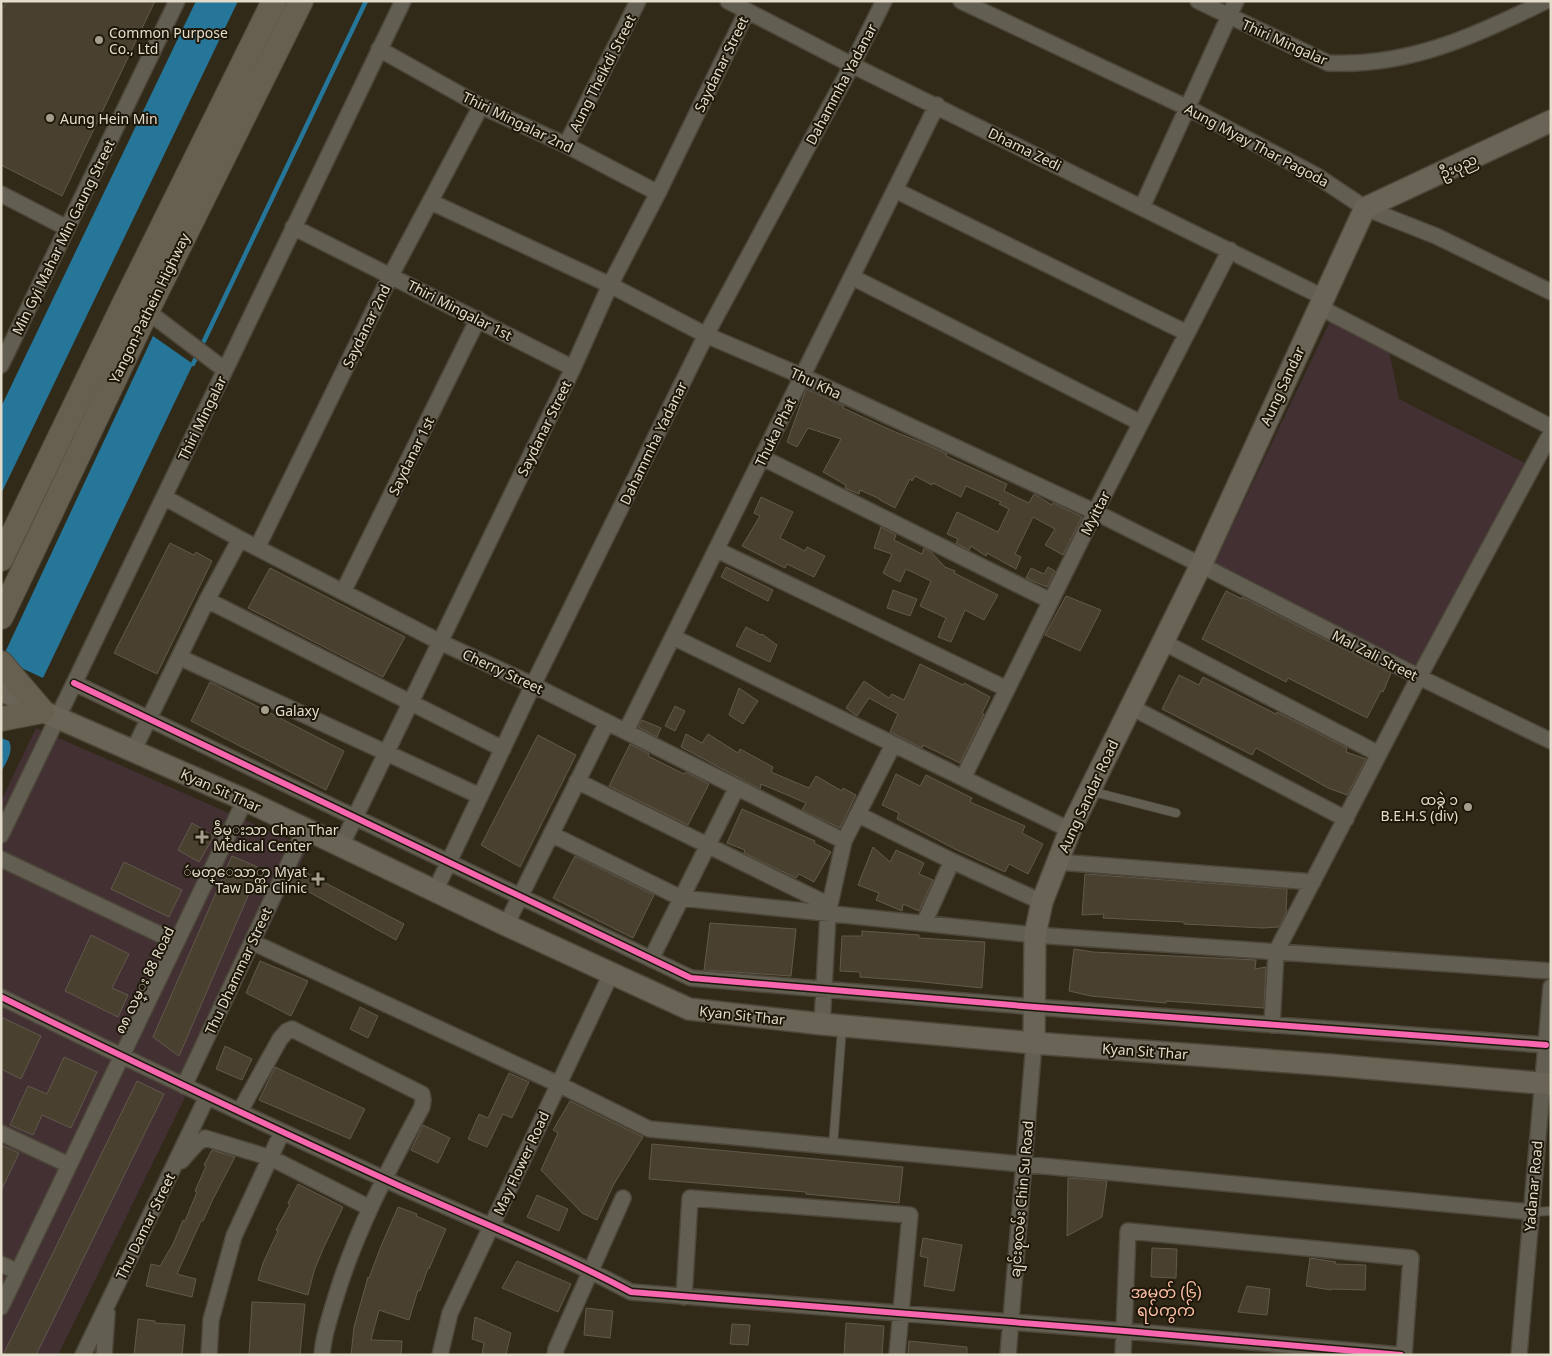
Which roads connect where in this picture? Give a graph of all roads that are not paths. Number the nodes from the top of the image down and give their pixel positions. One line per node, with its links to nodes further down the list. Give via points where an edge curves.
1 (177, 1): 28 (street, Min Gyi Mahar Min Gaung Street)
2 (274, 1): 52 (main road, Yangon-Pathein Highway)
3 (301, 1): 35 (main road, Yangon-Pathein Highway)
4 (403, 1): 14 (street, Thiri Mingalar)
5 (638, 1): 20 (street, Aung Theikdi Street)
6 (728, 1): 12 (street, Dhama Zedi)
7 (884, 1): 15 (street, Dahammha Yadanar)
8 (961, 1): 18 (street, Aung Myay Thar Pagoda)
9 (1198, 1): 13 (street, Thiri Mingalar)
10 (1236, 1): 13 (street)
11 (1546, 1): 13 (street, Thiri Mingalar, via 1468,38 1420,53 1347,64 1328,63)
12 (747, 11): 15 (street, Dhama Zedi); 22 (street, Saydanar Street)
13 (1229, 16): 18 (street)
14 (378, 49): 17 (street, Thiri Mingalar 2nd); 27 (street, Thiri Mingalar)
15 (852, 65): 16 (street, Dhama Zedi); 38 (street, Dahammha Yadanar)
16 (937, 105): 21 (street, Thuka Phat); 25 (street, Dhama Zedi)
17 (481, 106): 20 (street, Thiri Mingalar 2nd); 24 (street, Saydanar 2nd)
18 (1188, 108): 25 (street); 26 (street, Aung Myay Thar Pagoda, via 1317,176)
19 (1551, 122): 26 (main road, ဦးပုည)
20 (566, 145): 22 (street, Thiri Mingalar 2nd)
21 (895, 190): 31 (street, Thuka Phat); 37 (street)
22 (658, 193): 32 (street, Saydanar Street)
23 (1, 194): 28 (street)
24 (431, 202): 30 (street, Saydanar 2nd); 32 (street, Thu Kha)
25 (1142, 207): 29 (street, Dhama Zedi)
26 (1365, 208): 33 (street, Aung Myay Thar Pagoda, via 1436,236); 34 (main road, Aung Sandar)
27 (293, 227): 30 (street, Thiri Mingalar 1st); 41 (street, Thiri Mingalar)
28 (67, 228): 39 (street, Min Gyi Mahar Min Gaung Street)
29 (1230, 250): 34 (street, Dhama Zedi); 37 (street, Myittar)
30 (391, 275): 36 (street, Thiri Mingalar 1st); 50 (street, Saydanar 2nd)
31 (852, 277): 42 (street, Thuka Phat); 43 (street)
32 (610, 285): 38 (street, Thu Kha); 40 (street, Saydanar Street)
33 (1551, 292)
34 (1321, 302): 44 (street, Dhama Zedi); 53 (main road, Aung Sandar)
35 (147, 311): 41 (street); 57 (main road, Yangon-Pathein Highway)
36 (478, 319): 40 (street, Thiri Mingalar 1st); 54 (street, Saydanar 1st)
37 (1187, 333): 43 (street, Myittar)
38 (706, 335): 42 (street, Thu Kha); 65 (street, Dahammha Yadanar)
39 (1, 365)
40 (573, 368): 59 (street, Saydanar Street)
41 (225, 370): 47 (street, Thiri Mingalar)
42 (802, 376): 46 (street, Thuka Phat); 48 (street, Thu Kha)
43 (1141, 423): 48 (street, Myittar)
44 (1551, 427)
45 (1551, 433): 63 (street)
46 (763, 458): 51 (street, Thuka Phat); 56 (street)
47 (164, 497): 49 (street, Cherry Street); 64 (street, Thiri Mingalar)
48 (1095, 512): 53 (street, Thu Kha); 56 (street, Myittar)
49 (240, 539): 50 (street, Cherry Street); 55 (street)
50 (257, 548): 54 (street, Cherry Street)
51 (717, 550): 58 (street, Thuka Phat); 66 (street)
52 (1, 559)
53 (1201, 565): 60 (main road, Aung Sandar Road); 63 (street, Mal Zali Street)
54 (343, 592): 59 (street, Cherry Street)
55 (207, 600): 61 (street); 68 (street)
56 (1051, 601): 66 (street, Myittar)
57 (1, 617)
58 (673, 638): 74 (street, Thuka Phat); 76 (street)
59 (440, 642): 65 (street, Cherry Street); 68 (street, Saydanar Street)
60 (1163, 642): 69 (main road, Aung Sandar Road); 80 (street)
61 (179, 657): 72 (street); 79 (street)
62 (1, 663): 70 (main road)
63 (1419, 678): 75 (street, Mal Zali Street); 80 (street)
64 (74, 683): 70 (street, Thiri Mingalar); 72 (street)
65 (534, 685): 73 (street, Cherry Street); 77 (street, Dahammha Yadanar)
66 (1008, 689): 81 (street, Myittar)
67 (1, 690): 70 (main road, Kyan Sit Thar)
68 (411, 702): 77 (street); 79 (street, Saydanar Street)
69 (1131, 707): 84 (main road, Aung Sandar Road); 90 (street)
70 (50, 714): 71 (main road); 78 (main road, Kyan Sit Thar); 94 (street, Thiri Mingalar)
71 (1, 719)
72 (149, 719): 78 (street); 89 (street)
73 (607, 722): 74 (street, Cherry Street); 82 (street)
74 (626, 731): 83 (street, Cherry Street)
75 (1551, 741)
76 (893, 745): 81 (street); 88 (street)
77 (503, 749): 85 (street, Dahammha Yadanar)
78 (133, 750): 86 (main road, Kyan Sit Thar)
79 (386, 753): 85 (street); 89 (street, Saydanar Street)
80 (1380, 754): 90 (street)
81 (963, 778): 92 (street)
82 (577, 782): 93 (street); 96 (street)
83 (737, 787): 95 (street, Cherry Street); 96 (street)
84 (1089, 791): 87 (lane); 92 (main road, Aung Sandar Road)
85 (480, 796): 100 (street, Dahammha Yadanar)
86 (245, 800): 91 (main road, Kyan Sit Thar); 111 (street, ၈၈ လမ္း 88 Road)
87 (1176, 813)
88 (858, 815): 95 (street); 99 (street)
89 (355, 817): 97 (street, Saydanar Street); 100 (street)
90 (1346, 819): 102 (street)
91 (305, 829): 97 (main road, Kyan Sit Thar); 112 (street, Thu Dhammar Street)
92 (1070, 830): 101 (main road, Aung Sandar Road)
93 (551, 834): 104 (street); 105 (street)
94 (1, 835)
95 (844, 841): 107 (street)
96 (708, 845): 105 (street); 107 (street)
97 (341, 846): 103 (main road, Kyan Sit Thar)
98 (1, 859): 111 (street)
99 (952, 861): 106 (street); 108 (street)
100 (449, 862): 103 (street, Dahammha Yadanar); 104 (street)
101 (1058, 862): 102 (street); 106 (main road, Aung Sandar Road)
102 (1313, 882): 113 (street)
103 (435, 891): 109 (main road, Kyan Sit Thar)
104 (520, 896): 109 (street); 114 (street)
105 (681, 898): 107 (street); 114 (street)
106 (1042, 902): 110 (main road, Aung Sandar Road)
107 (828, 909): 108 (street); 118 (street)
108 (924, 923): 110 (street)
109 (506, 925): 116 (main road, Kyan Sit Thar)
110 (1036, 935): 113 (street); 120 (main road, Aung Sandar Road)
111 (176, 942): 125 (street, ၈၈ လမ္း 88 Road)
112 (252, 942): 126 (street); 128 (street, Thu Dhammar Street)
113 (1276, 952): 115 (street); 122 (street)
114 (651, 958): 118 (street, via 691,978)
115 (1551, 971)
116 (611, 974): 121 (main road, Kyan Sit Thar, via 689,1009); 126 (street, May Flower Road)
117 (1551, 987): 124 (street, Yadanar Road)
118 (824, 990): 120 (street); 121 (street)
119 (1, 997): 125 (street)
120 (1034, 1007): 122 (street); 123 (main road, Aung Sandar Road)
121 (832, 1025): 123 (main road, Kyan Sit Thar); 133 (lane)
122 (1272, 1025): 124 (street)
123 (1034, 1043): 127 (main road, Kyan Sit Thar); 135 (street, ချင်းစုလမ်း Chin Su Road)
124 (1546, 1045): 127 (street, Yadanar Road)
125 (121, 1056): 128 (street); 136 (street, ၈၈ လမ္း 88 Road)
126 (558, 1084): 133 (street, via 649,1129); 143 (street, May Flower Road)
127 (1546, 1084): 142 (street, Yadanar Road)
128 (184, 1086): 129 (street)
129 (206, 1097): 130 (street); 137 (street, Thu Damar Street)
130 (240, 1112): 131 (street); 138 (street, via 280,1039 292,1029 422,1094 422,1108)
131 (282, 1132): 134 (street); 138 (street)
132 (1, 1133): 136 (street)
133 (833, 1146): 135 (street)
134 (271, 1158): 137 (street, via 205,1138); 140 (street); 156 (street, via 234,1236 211,1320)
135 (1024, 1164): 142 (street); 152 (street, ချင်းစုလမ်း Chin Su Road)
136 (69, 1165): 146 (street, ၈၈ လမ္း 88 Road)
137 (170, 1174): 149 (street, Thu Damar Street)
138 (384, 1178): 140 (street); 143 (street)
139 (623, 1198): 145 (street)
140 (370, 1208): 157 (street, via 344,1268)
141 (1551, 1211): 142 (lane)
142 (1531, 1212): 164 (street, Yadanar Road)
143 (491, 1227): 145 (street); 158 (street, May Flower Road, via 450,1313)
144 (1, 1264): 146 (street)
145 (591, 1271): 148 (street, via 631,1292); 159 (street)
146 (18, 1272): 147 (street, ၈၈ လမ္း 88 Road)
147 (5, 1288): 150 (street, ၈၈ လမ္း 88 Road)
148 (684, 1297): 151 (street); 151 (street, via 690,1198 910,1215)
149 (107, 1304): 154 (street, Thu Damar Street); 155 (street)
150 (1, 1307)
151 (901, 1314): 152 (street); 160 (street)
152 (1011, 1322): 153 (street); 161 (street, ချင်းစုလမ်း Chin Su Road)
153 (1125, 1331): 162 (street); 163 (street); 163 (street, via 1128,1231 1411,1258)
154 (83, 1355)
155 (104, 1355)
156 (209, 1355)
157 (322, 1355)
158 (440, 1355)
159 (555, 1355)
160 (897, 1355)
161 (1008, 1355)
162 (1123, 1355)
163 (1403, 1355)
164 (1519, 1355)

